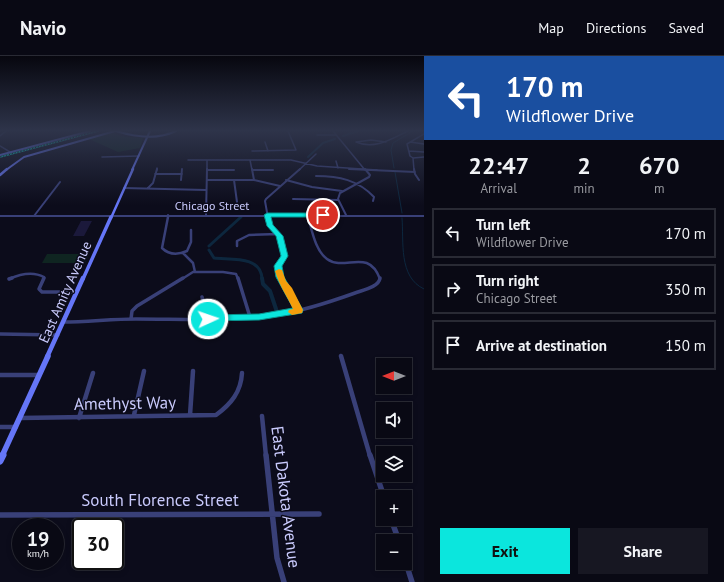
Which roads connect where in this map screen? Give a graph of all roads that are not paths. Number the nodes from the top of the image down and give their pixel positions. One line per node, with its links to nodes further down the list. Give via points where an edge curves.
1 (29, 156): 27 (main road, via 15,162)
2 (138, 156): 7 (street); 38 (main road, East Amity Avenue)
3 (229, 156): 12 (street)
4 (314, 156): 15 (street)
5 (354, 156): 23 (street)
6 (410, 156): 8 (street)
7 (102, 158)
8 (413, 158): 9 (street); 24 (street)
9 (424, 158)
10 (188, 160): 11 (street)
11 (207, 160): 12 (street); 19 (street)
12 (229, 160): 13 (street)
13 (250, 160): 15 (street, via 291,160); 21 (street)
14 (336, 161): 17 (street)
15 (304, 163): 17 (street); 33 (street)
16 (157, 168): 25 (street)
17 (338, 168): 23 (street)
18 (182, 169): 26 (street)
19 (207, 170): 20 (street); 30 (street)
20 (234, 170)
21 (253, 170): 22 (street); 32 (street)
22 (273, 170)
23 (367, 170): 24 (street); 36 (street, via 369,177)
24 (415, 172): 34 (street)
25 (155, 174): 26 (street); 39 (street)
26 (182, 174): 29 (street)
27 (0, 175)
28 (316, 176): 36 (street, via 337,177)
29 (181, 180)
30 (207, 180): 31 (street); 40 (street)
31 (234, 180): 32 (street); 45 (street)
32 (254, 180): 37 (street)
33 (286, 180): 37 (street); 41 (street)
34 (419, 180)
35 (60, 182): 52 (street)
36 (358, 183): 41 (street); 44 (street, via 368,189 374,197)
37 (280, 186): 48 (street, via 266,199)
38 (124, 188): 39 (street); 53 (main road, East Amity Avenue)
39 (148, 188): 40 (street)
40 (206, 190): 47 (street)
41 (342, 191): 43 (street)
42 (293, 199): 43 (street)
43 (338, 200): 50 (street)
44 (373, 201)
45 (237, 202)
46 (168, 215): 47 (street, Chicago Street); 53 (street, Chicago Street); 58 (street, via 162,248 171,253)
47 (206, 215): 48 (street, Chicago Street)
48 (267, 215): 49 (street, Chicago Street); 56 (street, via 270,226)
49 (307, 215): 50 (street, Chicago Street); 63 (street, via 326,259 334,262 368,263 375,268 380,280 376,285)
50 (346, 215): 54 (street, Chicago Street)
51 (0, 216): 52 (street, Chicago Street)
52 (34, 216): 53 (street, Chicago Street)
53 (112, 216): 61 (main road, East Amity Avenue)
54 (424, 216)
55 (191, 230): 58 (street, via 189,248)
56 (278, 234): 57 (street, via 249,234 237,241); 63 (street, via 285,256 278,266 280,277)
57 (237, 246)
58 (183, 253): 59 (street, via 192,261)
59 (195, 272): 64 (street, via 236,274); 65 (street, via 137,306 132,312)
60 (9, 279): 61 (street, via 22,274 41,275 44,277 39,289 42,292)
61 (76, 292): 67 (main road, East Amity Avenue)
62 (202, 297): 66 (street)
63 (299, 310): 64 (street)
64 (250, 317): 66 (street)
65 (131, 319): 66 (street); 67 (street)
66 (208, 319)
67 (63, 322): 69 (main road, East Amity Avenue)
68 (0, 334): 69 (street)
69 (58, 335): 76 (main road, East Amity Avenue)
70 (341, 356): 85 (street)
71 (144, 371): 77 (street)
72 (193, 371): 78 (street)
73 (242, 372): 78 (street, Amethyst Way, via 242,382 237,396 229,406 216,415)
74 (93, 373): 81 (street)
75 (0, 375): 76 (street)
76 (40, 375): 80 (main road, East Amity Avenue)
77 (134, 415): 78 (street, Amethyst Way); 81 (street, Amethyst Way)
78 (190, 415)
79 (262, 416): 86 (street, East Dakota Avenue)
80 (20, 418): 81 (street, Amethyst Way); 82 (main road, East Amity Avenue)
81 (79, 418)
82 (16, 426): 83 (street); 84 (main road, East Amity Avenue)
83 (0, 427)
84 (0, 461)
85 (382, 490)
86 (272, 514): 87 (street, South Florence Street); 88 (street, South Florence Street); 90 (street, East Dakota Avenue, via 277,558)
87 (319, 514)
88 (0, 515)
89 (408, 570): 91 (street)
90 (284, 582)
91 (412, 582)

